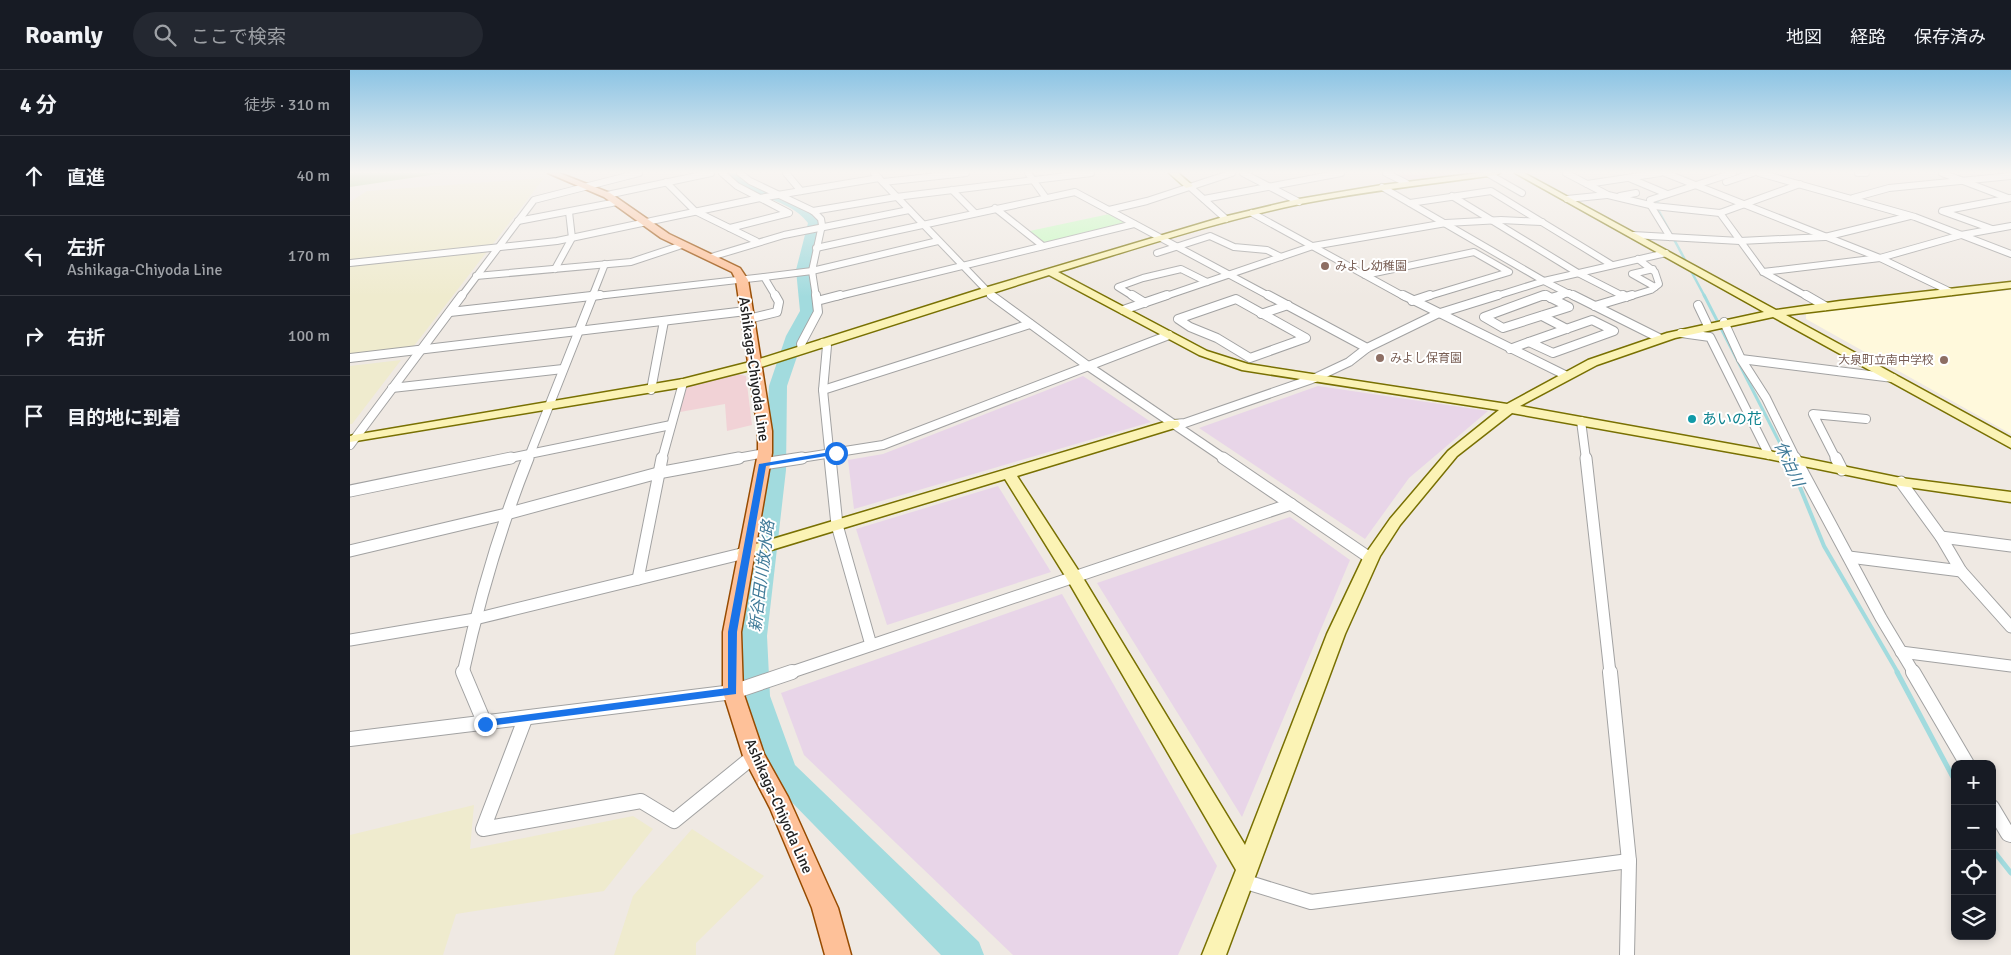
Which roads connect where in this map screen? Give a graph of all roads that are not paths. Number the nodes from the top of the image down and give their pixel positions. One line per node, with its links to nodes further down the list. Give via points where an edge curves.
1 (523, 214): 29 (street)
2 (556, 214): 29 (street)
3 (569, 214): 43 (street)
4 (632, 214): 31 (main road, Ashikaga-Chiyoda Line)
5 (681, 214): 31 (street)
6 (702, 214): 37 (street)
7 (784, 214): 37 (street)
8 (816, 214): 34 (street)
9 (884, 214): 34 (street)
10 (913, 214): 35 (street)
11 (969, 214): 35 (street)
12 (1003, 214): 49 (street)
13 (1117, 214): 32 (street)
14 (1221, 214): 27 (street)
15 (1246, 214): 27 (street)
16 (1254, 214): 50 (street)
17 (1429, 214): 33 (street)
18 (1484, 214): 28 (street)
19 (1529, 214): 30 (street)
20 (1595, 214): 39 (street)
21 (1657, 214): 41 (street)
22 (1721, 214): 47 (street)
23 (1767, 214): 42 (street)
24 (1905, 214): 26 (street)
25 (1951, 214): 38 (street)
26 (1910, 216): 40 (street); 42 (street)
27 (1226, 219): 44 (street)
28 (1494, 220): 30 (street); 33 (street); 70 (street)
29 (518, 221): 53 (street)
30 (1542, 222): 63 (street)
31 (644, 223): 43 (street); 48 (main road, Ashikaga-Chiyoda Line)
32 (1134, 224): 44 (street); 49 (street)
33 (1446, 224): 50 (street); 76 (street)
34 (822, 225): 45 (street); 52 (street)
35 (923, 225): 46 (street); 52 (street)
36 (2011, 226): 38 (street)
37 (730, 228): 45 (street)
38 (1993, 229): 40 (street)
39 (1633, 235): 41 (street); 55 (street)
40 (1961, 235): 56 (street); 59 (street)
41 (1670, 237): 47 (street)
42 (1825, 237): 47 (street); 59 (street)
43 (572, 238): 53 (street); 66 (street)
44 (1160, 238): 51 (street); 68 (street)
45 (756, 241): 57 (street)
46 (938, 241): 64 (street); 67 (street)
47 (1740, 241): 69 (street)
48 (682, 245): 57 (main road, Ashikaga-Chiyoda Line); 62 (street, via 631,262)
49 (1043, 246): 64 (street)
50 (1313, 246): 58 (street); 72 (street)
51 (1176, 247): 54 (street); 58 (street, via 1210,236 1234,247 1267,250); 71 (street)
52 (816, 248): 67 (street)
53 (496, 249): 61 (street); 73 (street)
54 (1157, 253)
55 (1666, 253): 60 (street); 95 (street)
56 (2011, 254)
57 (711, 257): 75 (main road, Ashikaga-Chiyoda Line, via 736,270)
58 (1281, 257): 71 (street)
59 (1880, 258): 69 (street); 81 (street)
60 (1638, 259): 63 (street); 65 (street)
61 (350, 263)
62 (605, 264): 66 (street); 83 (street)
63 (1612, 264): 70 (street)
64 (962, 266): 80 (street); 87 (street)
65 (1653, 268): 79 (street, via 1659,276 1659,284); 79 (street, via 1632,274)
66 (555, 269): 73 (street)
67 (810, 271): 74 (street); 87 (street)
68 (1050, 272): 80 (street); 93 (street)
69 (1763, 272): 92 (street)
70 (1578, 273): 76 (street); 84 (street)
71 (1227, 275): 77 (street); 89 (street)
72 (1365, 275): 86 (street); 86 (street, via 1474,252 1509,272)
73 (476, 276): 94 (street)
74 (764, 277): 75 (street); 98 (street, via 779,302 777,312)
75 (742, 280): 83 (street); 98 (main road, Ashikaga-Chiyoda Line)
76 (1544, 281): 82 (street); 97 (street)
77 (1207, 282): 88 (street); 88 (street, via 1181,269 1118,288)
78 (2011, 285): 81 (street)
79 (1655, 286): 84 (street, via 1652,290)
80 (985, 292): 101 (street); 109 (street)
81 (1951, 292): 92 (street)
82 (1569, 293): 85 (street); 91 (street)
83 (593, 297): 94 (street); 104 (street)
84 (1626, 297): 91 (street)
85 (1551, 298): 99 (street, via 1569,307); 99 (street, via 1545,295 1484,317 1503,328)
86 (1412, 300): 97 (street)
87 (818, 301): 113 (street, via 818,312)
88 (1145, 303): 93 (street)
89 (1288, 304): 96 (street); 110 (street)
90 (1698, 305): 102 (street)
91 (1595, 306): 107 (street)
92 (1825, 306): 95 (street)
93 (1122, 310): 106 (street)
94 (450, 312): 112 (street)
95 (1774, 313): 102 (street); 121 (street)
96 (1261, 314): 96 (street, via 1306,338 1250,358 1178,319 1236,299)
97 (1437, 314): 110 (street); 111 (street)
98 (747, 315): 100 (street); 116 (main road, Ashikaga-Chiyoda Line)
99 (1542, 316): 103 (street)
100 (664, 321): 104 (street); 124 (street)
101 (1030, 324): 117 (street); 125 (street)
102 (1716, 324): 105 (street); 115 (street)
103 (1567, 329): 108 (street); 108 (street, via 1592,320 1614,331 1553,353)
104 (579, 331): 112 (street); 118 (street)
105 (1681, 333): 107 (street); 136 (street, via 1710,337)
106 (1169, 335): 117 (street); 120 (street, via 1223,361)
107 (1660, 338): 119 (street)
108 (1529, 342): 111 (street)
109 (823, 343): 113 (street); 125 (street, via 827,346)
110 (1367, 348): 120 (street, via 1348,362)
111 (1510, 349): 119 (street)
112 (422, 350): 114 (street); 123 (street)
113 (799, 350): 116 (street)
114 (350, 358)
115 (1741, 359): 121 (street); 138 (street, via 1766,398)
116 (754, 365): 122 (street); 137 (main road, Ashikaga-Chiyoda Line, via 765,431)
117 (1088, 366): 130 (street); 135 (street, via 882,444)
118 (563, 369): 123 (street); 126 (street)
119 (1565, 375): 127 (street)
120 (1315, 378): 127 (street); 130 (street, via 1185,423)
121 (1893, 378): 133 (street)
122 (683, 383): 124 (street); 131 (street)
123 (392, 388): 132 (street)
124 (651, 390): 126 (street)
125 (823, 390): 135 (street)
126 (549, 407): 132 (street); 134 (street)
127 (1508, 407): 129 (street); 153 (street, via 1477,430 1415,492)
128 (1866, 419): 139 (street, via 1813,414)
129 (1581, 422): 136 (street); 171 (street, via 1600,569)
130 (1173, 424): 141 (street); 145 (street)
131 (671, 425): 134 (street); 140 (street)
132 (351, 442)
133 (2011, 444)
134 (529, 454): 143 (street); 146 (street)
135 (829, 454): 137 (street); 147 (street)
136 (1774, 456): 138 (street)
137 (766, 460): 140 (street); 151 (main road, Ashikaga-Chiyoda Line)
138 (1796, 461): 139 (street); 152 (street)
139 (1842, 470): 142 (street)
140 (658, 473): 146 (street); 156 (street)
141 (1008, 474): 147 (street); 155 (street)
142 (1902, 482): 144 (street); 148 (street)
143 (350, 491)
144 (2011, 497)
145 (1291, 504): 153 (street); 155 (street)
146 (506, 514): 150 (street); 157 (street)
147 (837, 525): 151 (street); 160 (street)
148 (1940, 537): 149 (street); 154 (street)
149 (2011, 546)
150 (350, 551)
151 (750, 552): 156 (street); 163 (main road, Ashikaga-Chiyoda Line, via 732,632)
152 (1849, 557): 154 (street); 161 (street)
153 (1370, 558): 172 (street, via 1352,595)
154 (1961, 571): 158 (street)
155 (1074, 577): 160 (street); 172 (street)
156 (638, 580): 157 (street)
157 (475, 619): 159 (street); 165 (street, via 463,674)
158 (2011, 627)
159 (350, 640)
160 (871, 645): 163 (street)
161 (1902, 652): 162 (street); 168 (street)
162 (2011, 666)
163 (733, 692): 164 (street); 167 (main road, Ashikaga-Chiyoda Line)
164 (525, 719): 165 (street); 167 (street, via 483,829 641,801 674,821)
165 (485, 724): 166 (street)
166 (350, 739)
167 (754, 756): 173 (main road, Ashikaga-Chiyoda Line, via 780,804 825,908)
168 (1965, 760)
169 (1996, 814): 170 (street)
170 (2011, 835)
171 (1629, 862): 172 (street, via 1311,902); 175 (street)
172 (1245, 874): 174 (street)
173 (838, 955)
174 (1214, 955)
175 (1627, 955)

